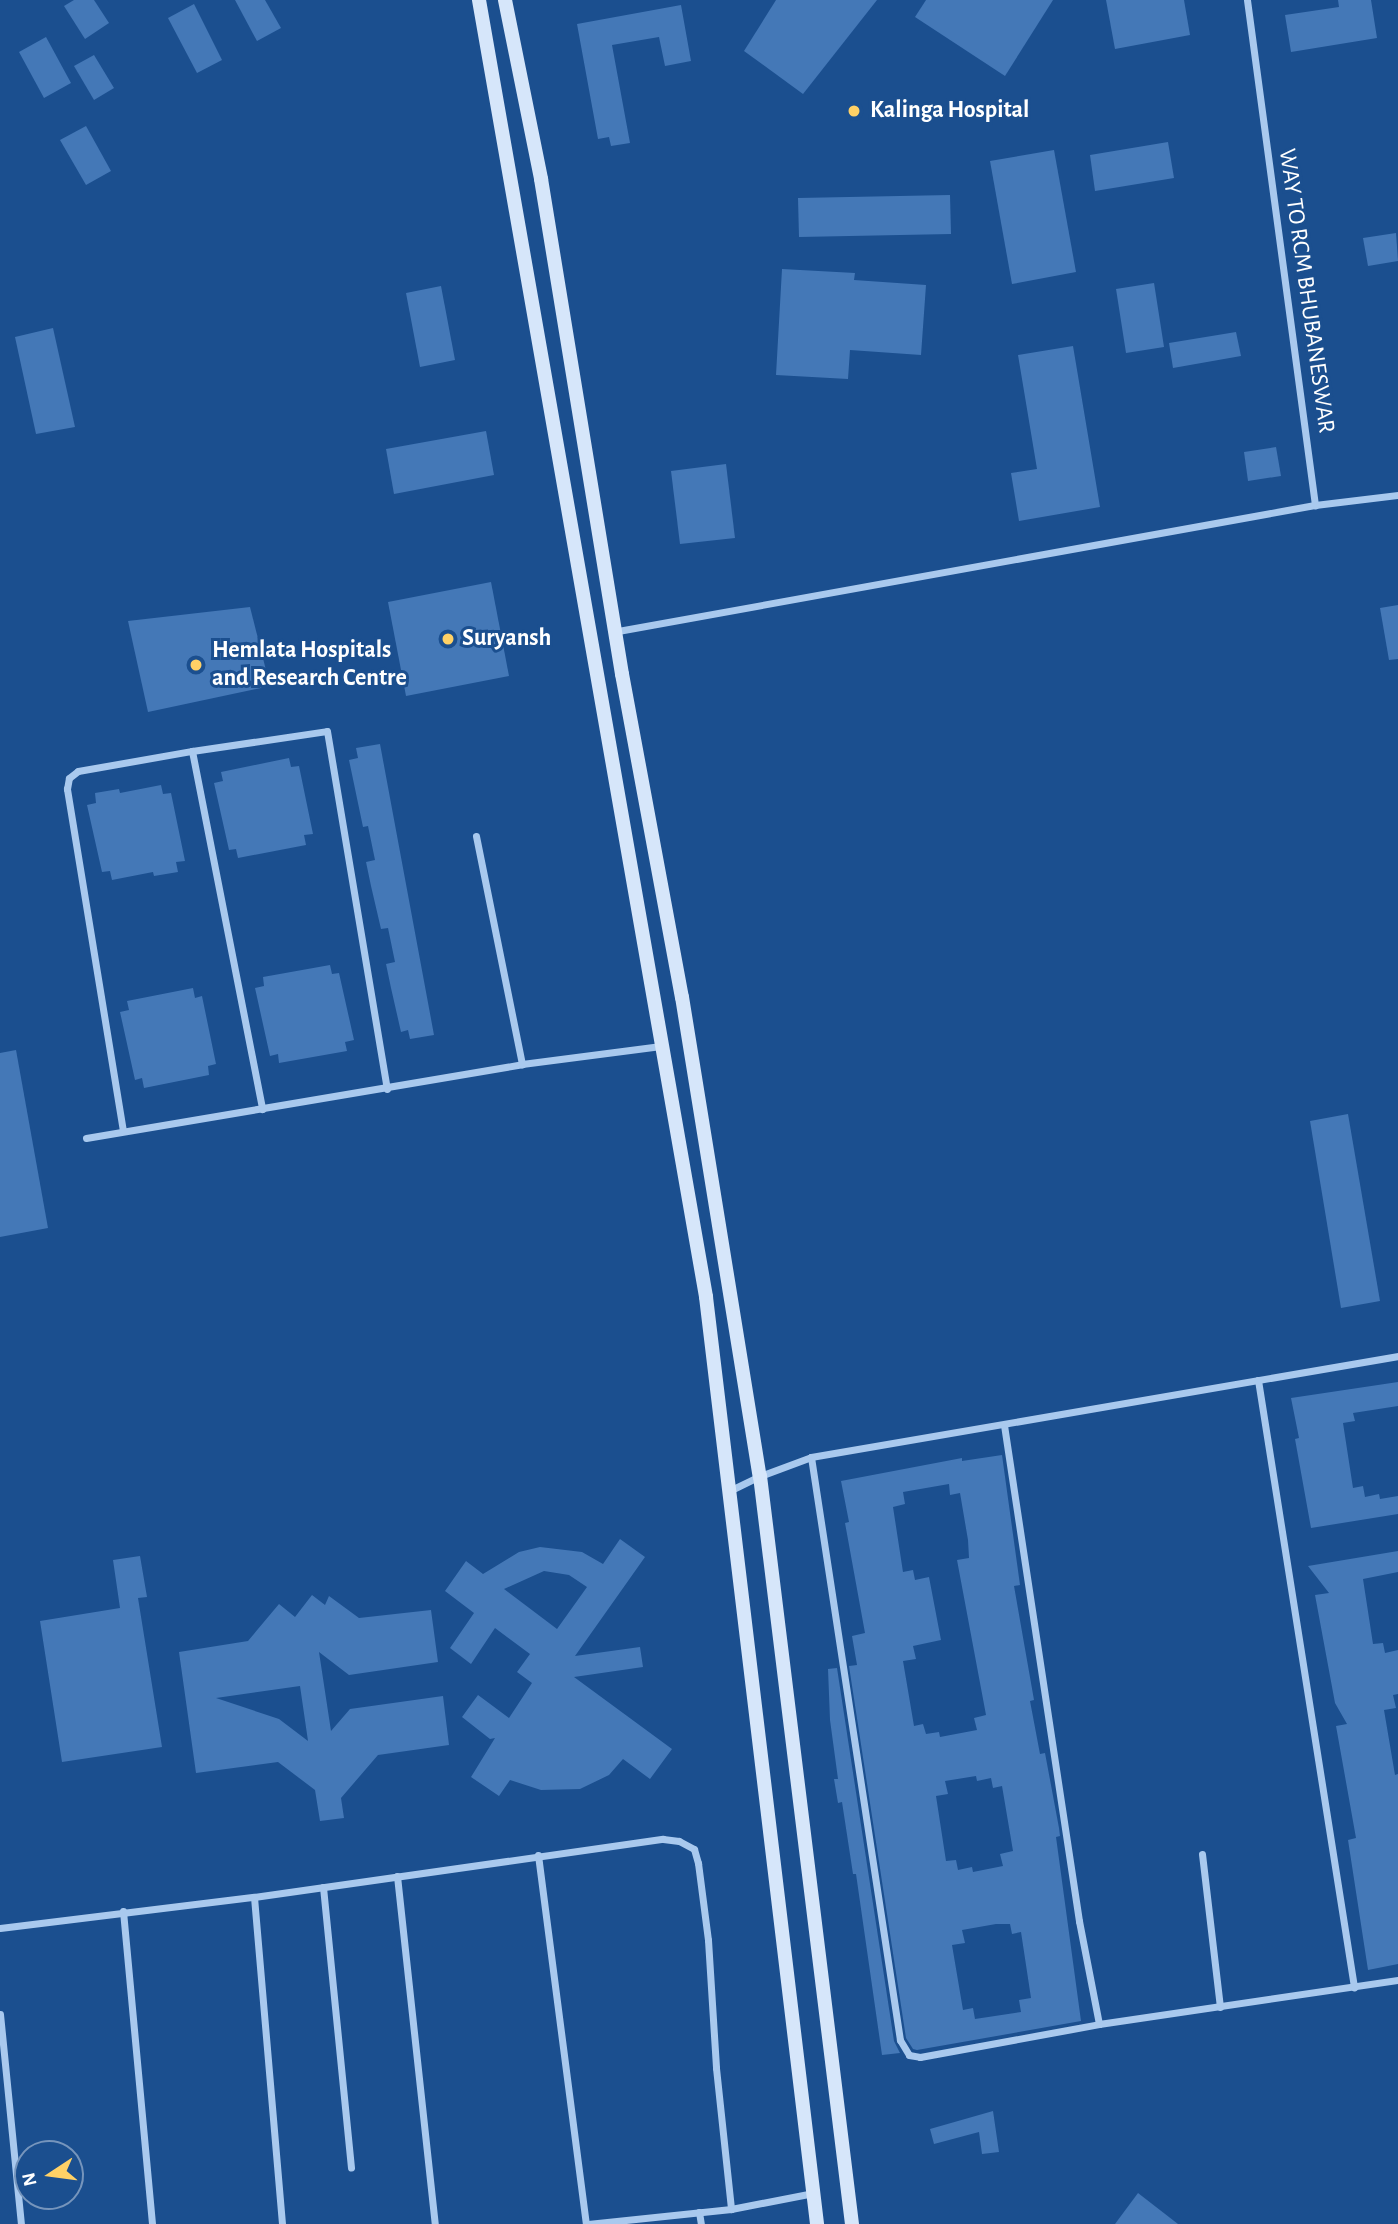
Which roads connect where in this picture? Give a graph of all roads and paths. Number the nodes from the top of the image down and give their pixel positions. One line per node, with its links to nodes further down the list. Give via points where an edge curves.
1 (480, 0): 9 (street)
2 (506, 0): 6 (street)
3 (1247, 0): 5 (street, WAY TO RCM BHUBANESWAR)
4 (1398, 495): 5 (street)
5 (1315, 505): 6 (street)
6 (618, 631): 19 (street)
7 (192, 751): 11 (street, via 327,731); 12 (street); 13 (street, via 78,771 69,778 67,789)
8 (476, 835): 10 (street)
9 (661, 1046): 10 (street); 20 (street, via 706,1297)
10 (522, 1064): 11 (street)
11 (387, 1089): 12 (street)
12 (262, 1109): 13 (street)
13 (124, 1131): 14 (street)
14 (86, 1138)
15 (1398, 1356): 16 (street)
16 (1258, 1380): 17 (street); 29 (street)
17 (1004, 1425): 18 (street); 32 (street, via 1079,1921)
18 (811, 1457): 19 (street); 32 (street, via 903,2049 920,2057)
19 (760, 1476): 20 (street); 44 (street)
20 (729, 1491): 34 (street)
21 (1202, 1854): 30 (street)
22 (538, 1856): 23 (street); 35 (street, via 663,1839 694,1849 708,1940); 41 (street)
23 (397, 1876): 24 (street); 40 (street)
24 (323, 1887): 25 (street); 33 (street)
25 (254, 1897): 26 (street); 39 (street)
26 (123, 1912): 27 (street); 38 (street)
27 (0, 1928)
28 (1398, 1980): 29 (street)
29 (1354, 1987): 30 (street)
30 (1220, 2007): 32 (street)
31 (0, 2014): 37 (street)
32 (1099, 2024)
33 (351, 2168)
34 (813, 2193): 35 (street); 43 (street)
35 (731, 2209): 36 (street)
36 (699, 2212): 41 (street); 42 (street)
37 (21, 2224)
38 (152, 2224)
39 (282, 2224)
40 (435, 2224)
41 (587, 2224)
42 (701, 2224)
43 (817, 2224)
44 (852, 2224)

